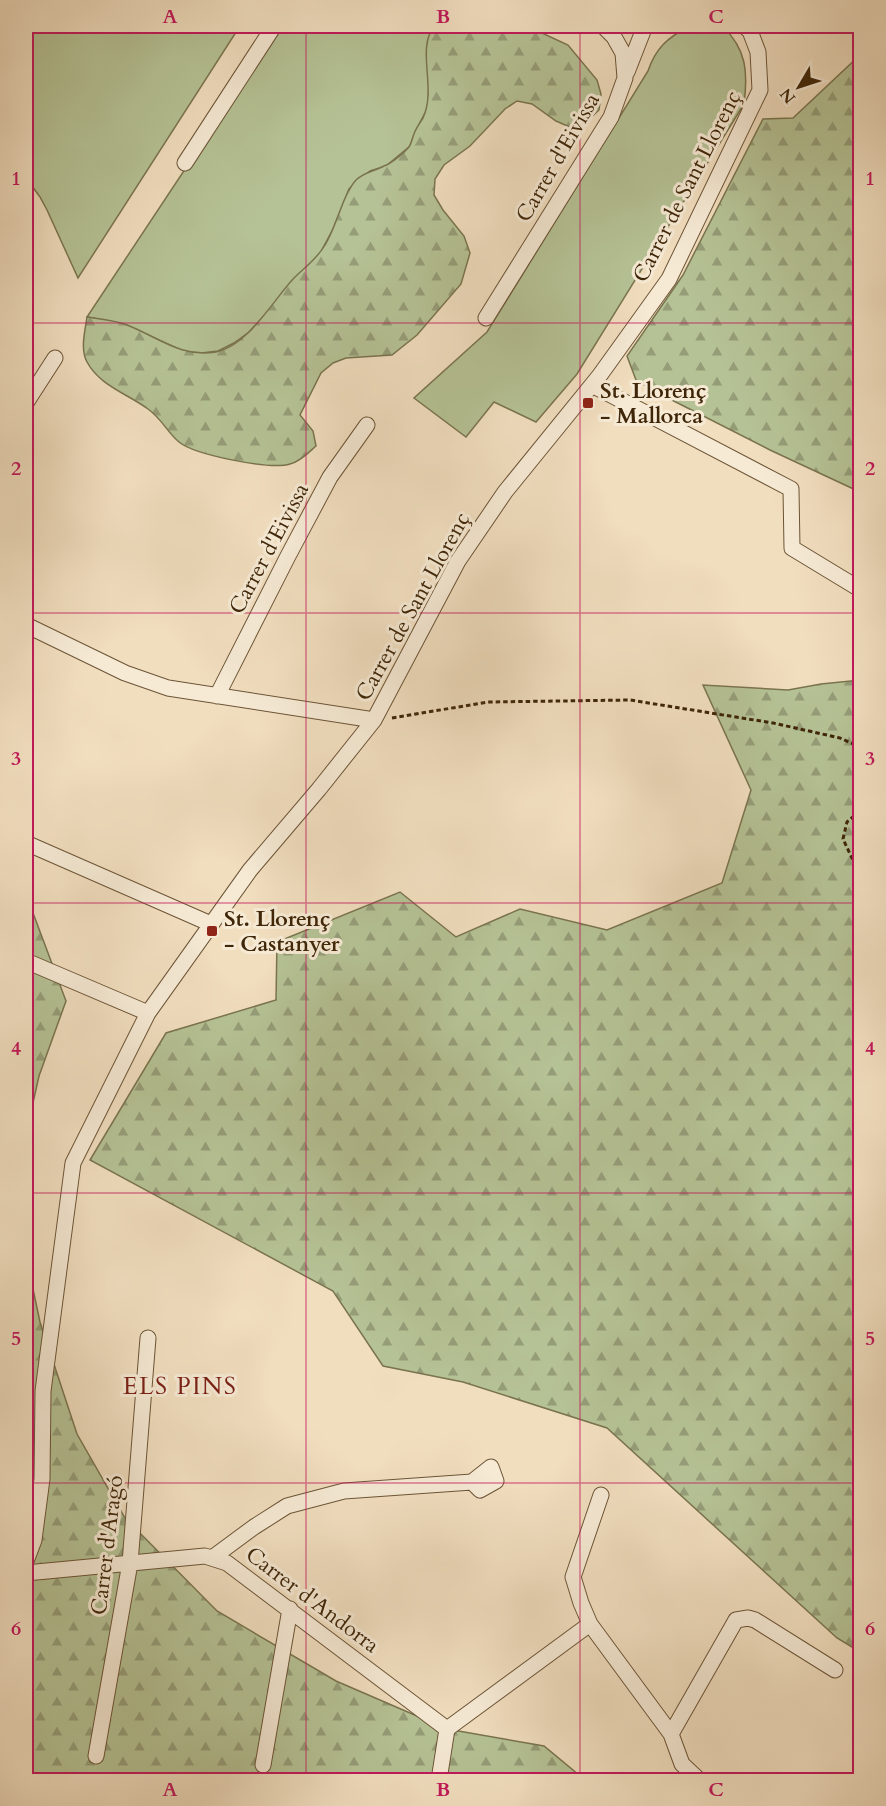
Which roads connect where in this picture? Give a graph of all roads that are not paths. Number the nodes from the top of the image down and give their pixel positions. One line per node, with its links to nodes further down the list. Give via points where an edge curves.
1 (274, 26): 6 (street)
2 (603, 26): 5 (street, Carrer d'Eivissa, via 623,53)
3 (645, 26): 5 (street, Carrer d'Eivissa)
4 (744, 26): 9 (street, Carrer de Sant Llorenç, via 758,52 760,90 669,279)
5 (625, 78): 7 (street, Carrer d'Eivissa, via 611,117)
6 (185, 163)
7 (486, 318)
8 (55, 358): 10 (street)
9 (592, 385): 12 (street, via 791,489 792,548); 15 (street, Carrer de Sant Llorenç, via 505,492 458,561)
10 (26, 403)
11 (367, 425): 14 (street, Carrer d'Eivissa, via 330,477)
12 (858, 588)
13 (26, 625): 14 (street, via 125,673 168,688)
14 (217, 696): 15 (street)
15 (374, 720): 17 (street, Carrer de Sant Llorenç, via 250,870)
16 (26, 843): 17 (street)
17 (211, 924): 19 (street, Carrer de Sant Llorenç)
18 (26, 961): 19 (street)
19 (148, 1013): 24 (street, Carrer de Sant Llorenç, via 73,1163 43,1391 42,1479 34,1540)
20 (148, 1338): 25 (street, Carrer d'Aragó)
21 (472, 1482): 23 (street, via 344,1491 287,1506)
22 (602, 1495): 28 (street, via 573,1577)
23 (212, 1558): 25 (street, Carrer d'Andorra); 27 (street, Carrer d'Andorra, via 227,1563)
24 (26, 1561)
25 (130, 1563): 26 (street, Carrer d'Andorra); 32 (street, Carrer d'Aragó)
26 (26, 1573)
27 (290, 1609): 30 (street, Carrer d'Andorra); 33 (street)
28 (590, 1624): 30 (street); 31 (street)
29 (836, 1670): 31 (street, via 755,1620 736,1620)
30 (447, 1730): 34 (street)
31 (671, 1734): 35 (street, via 682,1764)
32 (96, 1756)
33 (263, 1765)
34 (439, 1780)
35 (699, 1780)

